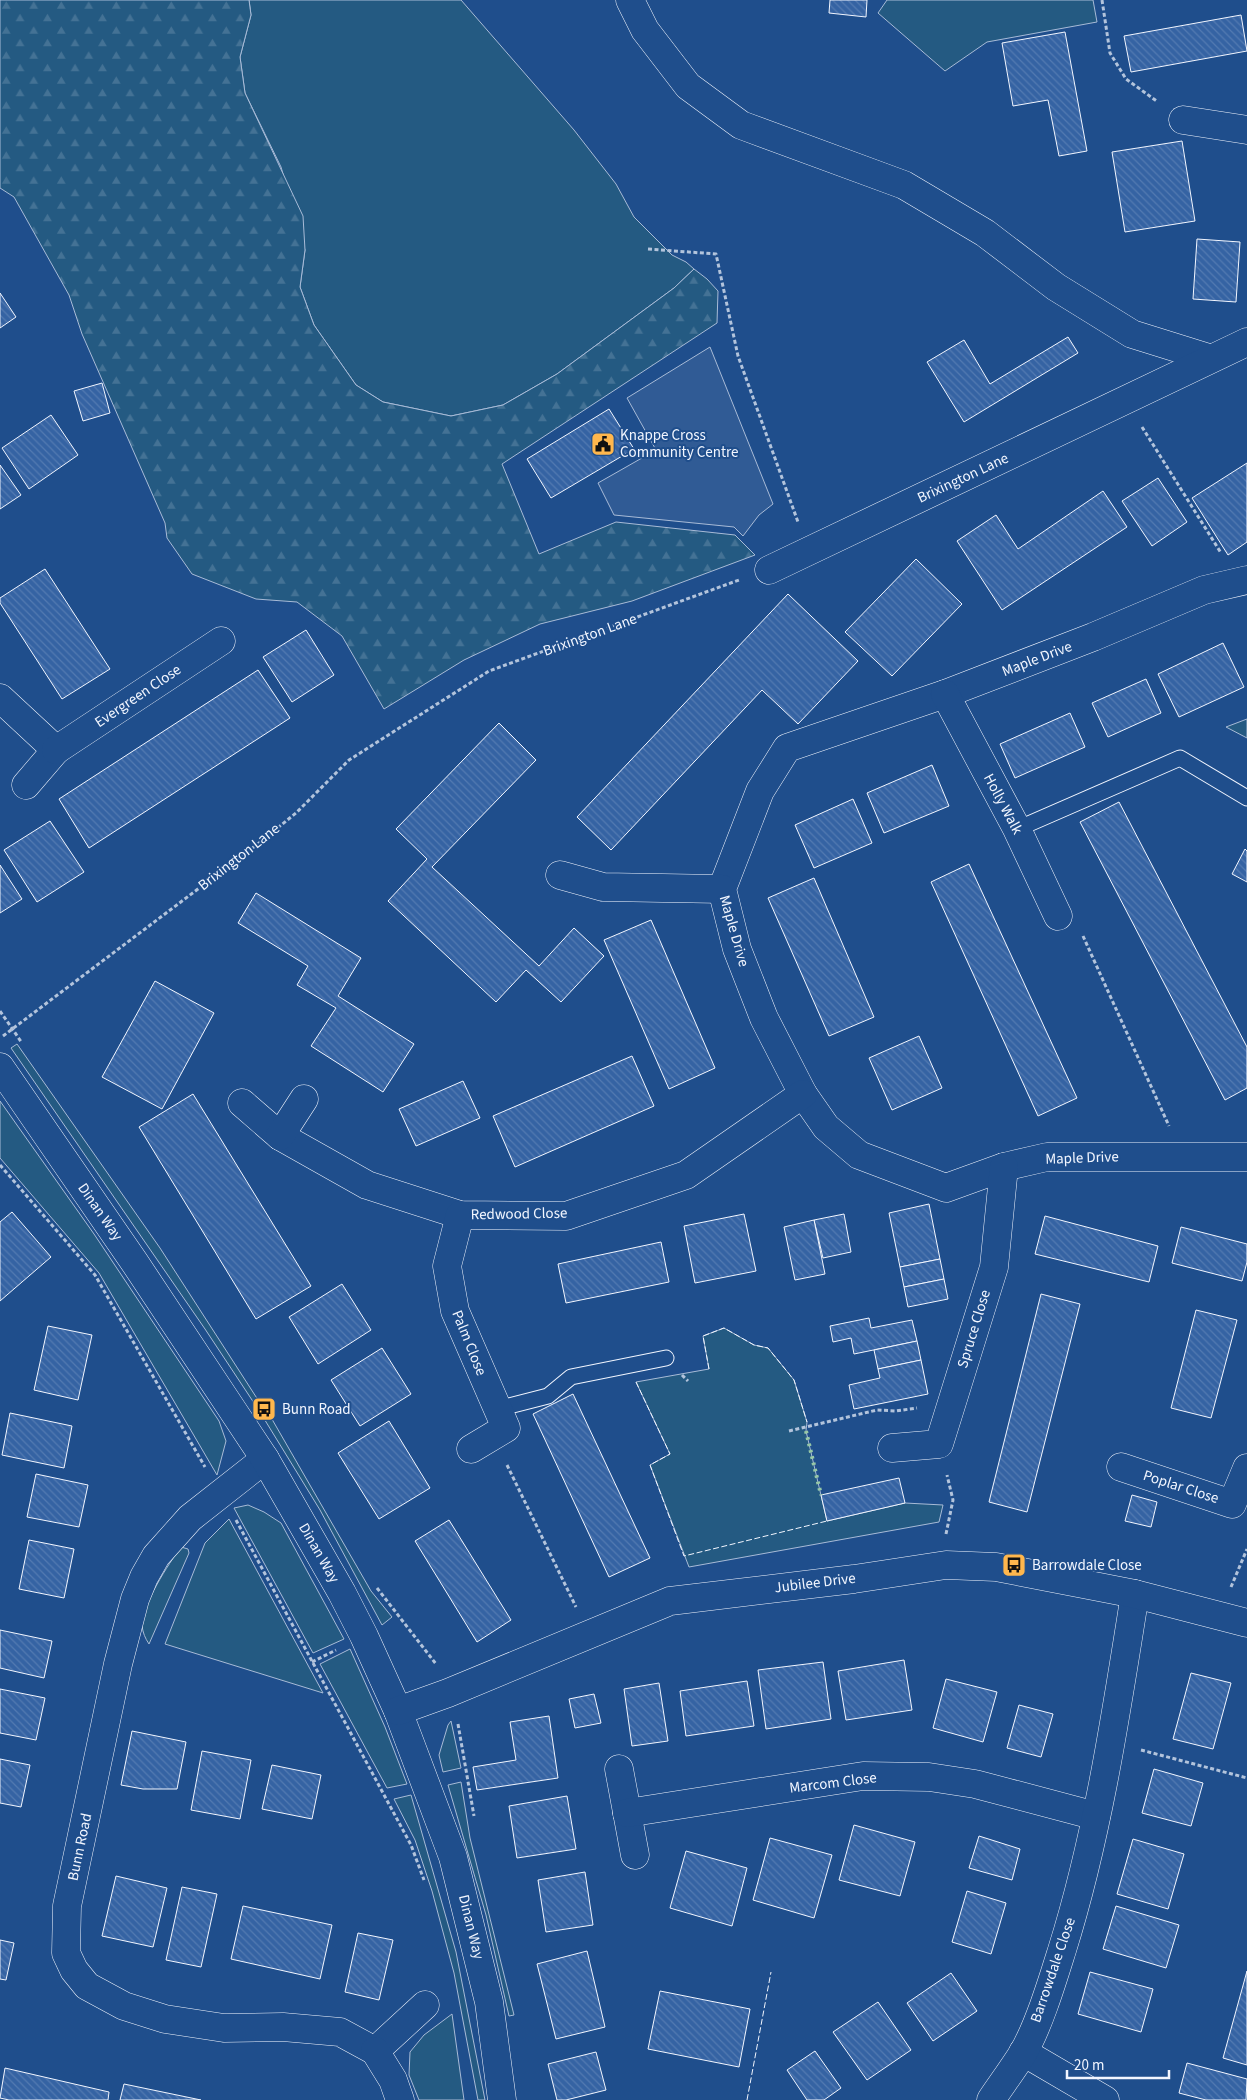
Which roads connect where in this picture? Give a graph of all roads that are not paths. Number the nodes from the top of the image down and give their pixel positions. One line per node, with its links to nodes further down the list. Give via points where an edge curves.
1 (630, 0): 5 (street, via 645,30 688,86 741,125 904,184 985,233 1056,287 1132,334)
2 (1183, 120): 3 (street)
3 (1247, 130)
4 (1247, 342): 5 (street, Brixington Lane)
5 (1209, 358): 6 (street, Brixington Lane)
6 (769, 570)
7 (1245, 580): 9 (street, Maple Drive, via 1204,590 1094,637)
8 (221, 641): 11 (street, Evergreen Close)
9 (945, 694): 14 (street, Holly Walk); 16 (street, Maple Drive, via 787,748 760,791)
10 (0, 698): 11 (street)
11 (56, 750): 12 (street, Evergreen Close)
12 (26, 785)
13 (1247, 798): 14 (lane, via 1180,758)
14 (1016, 829): 17 (street, Holly Walk)
15 (560, 875): 16 (street, via 603,887)
16 (722, 889): 19 (street, Maple Drive, via 740,958 764,1018)
17 (1058, 916)
18 (0, 1067): 30 (street, Dinan Way)
19 (803, 1094): 24 (street, Maple Drive, via 826,1128 859,1155 946,1188); 25 (street, Redwood Close, via 686,1175 566,1216)
20 (304, 1100): 22 (street)
21 (242, 1103): 22 (street, Redwood Close)
22 (280, 1136): 25 (street, Redwood Close, via 368,1185)
23 (1247, 1158): 24 (street, Maple Drive, via 1047,1157)
24 (1004, 1166): 29 (street, Spruce Close, via 994,1266 939,1444)
25 (460, 1215): 27 (street, Palm Close, via 447,1266 455,1311)
26 (666, 1358): 27 (lane, via 571,1377 548,1396)
27 (497, 1409): 28 (street, Palm Close, via 506,1428)
28 (482, 1443)
29 (892, 1448)
30 (265, 1459): 35 (street, Dinan Way, via 342,1593); 41 (street, Bunn Road, via 190,1518 156,1556 144,1577 118,1664 67,1906 66,1953 87,1986 124,2006 157,2017 224,2028 283,2027 340,2032)
31 (1121, 1467): 32 (street, Poplar Close, via 1232,1504)
32 (1247, 1468)
33 (1135, 1594): 34 (street, Jubilee Drive); 35 (street, Jubilee Drive, via 996,1568 946,1565 670,1601); 38 (street, Barrowdale Close)
34 (1247, 1623)
35 (398, 1711): 44 (street, Dinan Way, via 453,1857 489,2002)
36 (619, 1770): 37 (street)
37 (627, 1813): 38 (street, Marcom Close, via 872,1776 929,1777 976,1784); 39 (street)
38 (1096, 1816): 42 (street, Barrowdale Close, via 1052,1983)
39 (635, 1855)
40 (425, 2005): 41 (street)
41 (375, 2051): 43 (street, Bunn Road, via 393,2080)
42 (1023, 2052): 45 (street, Barrowdale Close); 46 (street)
43 (400, 2100)
44 (502, 2100)
45 (991, 2100)
46 (1105, 2100)

